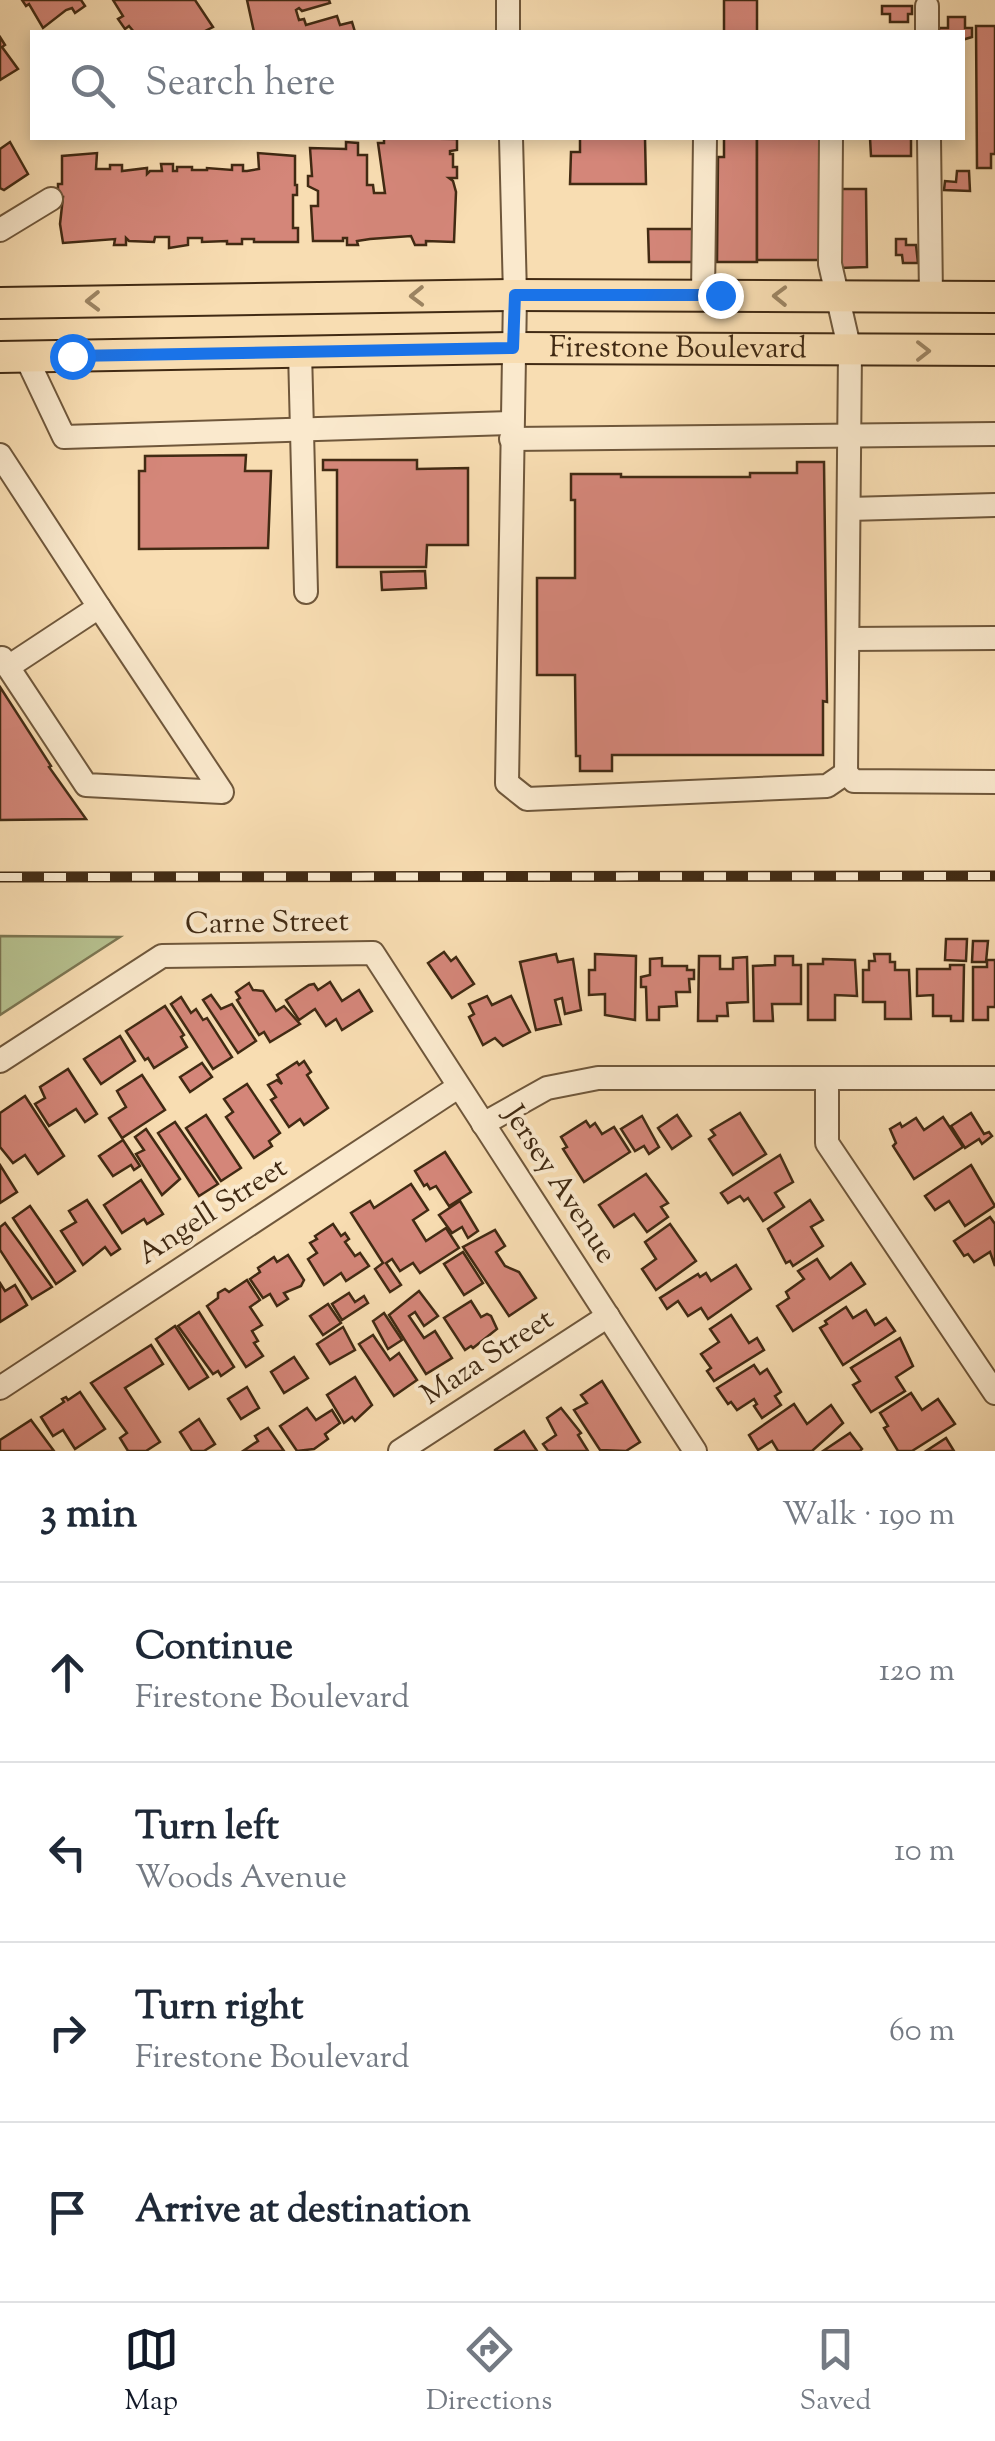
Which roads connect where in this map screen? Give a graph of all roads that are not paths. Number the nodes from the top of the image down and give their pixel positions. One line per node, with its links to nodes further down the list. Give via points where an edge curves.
1 (508, 0): 3 (street)
2 (926, 6): 4 (street)
3 (508, 30)
4 (927, 30)
5 (511, 140): 11 (street)
6 (704, 140): 12 (street)
7 (831, 140): 15 (street, via 830,264)
8 (928, 140): 13 (street)
9 (51, 199): 10 (street)
10 (0, 230)
11 (515, 295): 12 (main road, Firestone Boulevard); 16 (main road, Firestone Boulevard, one-way to 16); 17 (street)
12 (703, 295): 15 (main road, Firestone Boulevard, one-way to 12)
13 (931, 297): 14 (main road, Firestone Boulevard); 15 (main road, Firestone Boulevard)
14 (995, 297)
15 (839, 298): 20 (street)
16 (0, 303)
17 (513, 348): 19 (main road, Firestone Boulevard); 20 (main road, Firestone Boulevard); 23 (street)
18 (995, 350): 20 (main road, Firestone Boulevard, one-way to 18)
19 (300, 351): 21 (main road, Firestone Boulevard); 22 (street)
20 (850, 351): 25 (street)
21 (13, 356): 22 (street, via 64,437)
22 (302, 430): 23 (street); 29 (street)
23 (511, 431): 25 (street); 34 (street, via 507,783 527,799 827,786)
24 (995, 434): 25 (street)
25 (850, 436): 28 (street)
26 (0, 455): 30 (street)
27 (995, 505): 28 (street)
28 (849, 510): 32 (street)
29 (306, 592)
30 (99, 608): 33 (street); 33 (street, via 222,792 86,785)
31 (995, 638): 32 (street)
32 (848, 639): 34 (street)
33 (4, 661)
34 (846, 773): 35 (street, via 854,781)
35 (995, 782)
36 (372, 953): 37 (street, Carne Street, via 162,956); 40 (street, Jersey Avenue)
37 (0, 1061)
38 (995, 1078): 39 (street)
39 (827, 1080): 41 (street, via 598,1078 547,1088); 44 (street, via 826,1143)
40 (458, 1087): 41 (street, Jersey Avenue); 43 (street, Angell Street)
41 (483, 1124): 42 (street, Jersey Avenue)
42 (608, 1316): 45 (street, Maza Street); 46 (street, Jersey Avenue)
43 (0, 1388)
44 (995, 1393)
45 (400, 1451)
46 (694, 1451)

